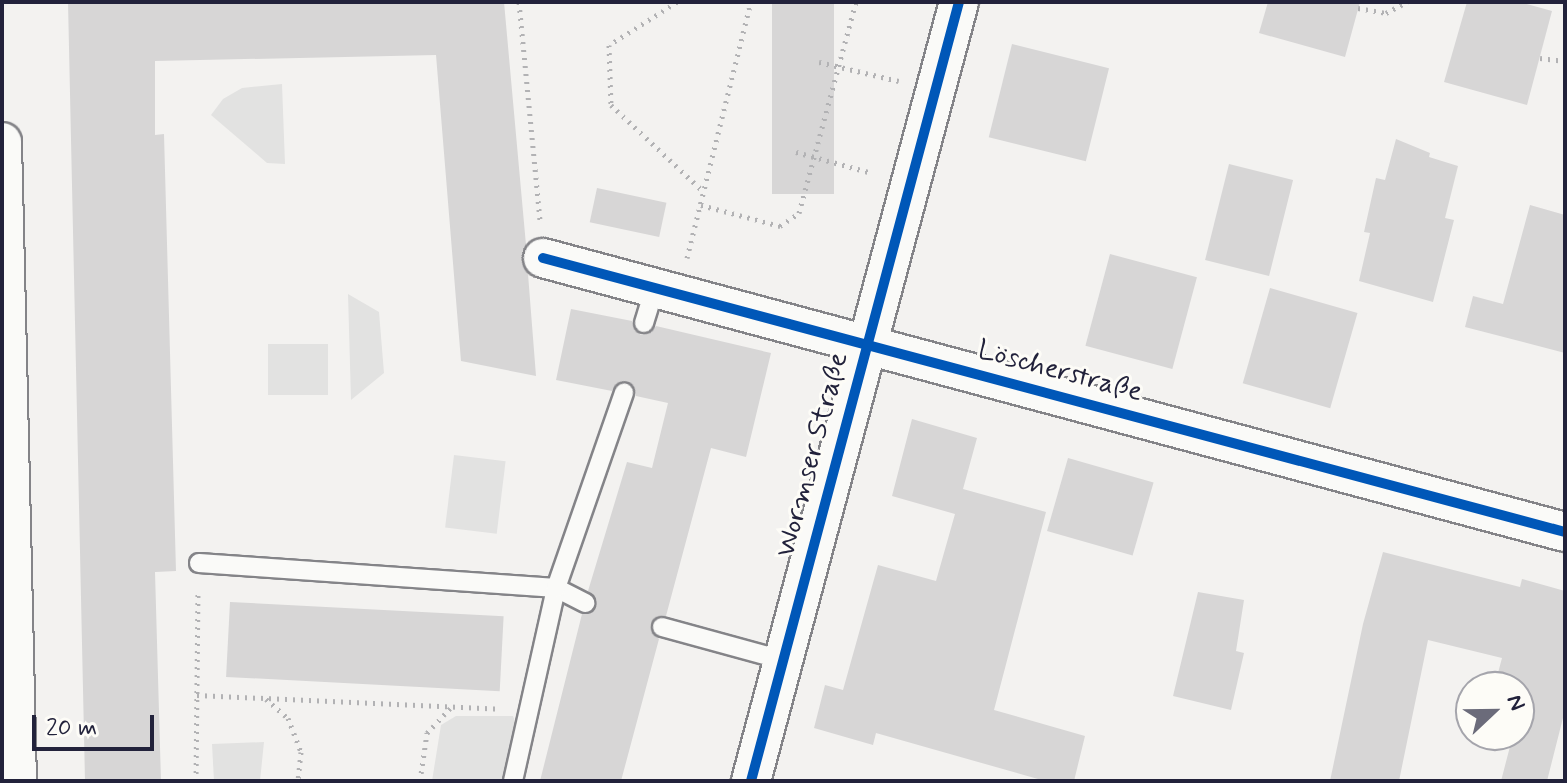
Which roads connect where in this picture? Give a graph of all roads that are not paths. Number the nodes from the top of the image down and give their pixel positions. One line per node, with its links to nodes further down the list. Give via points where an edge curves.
1 (959, 2): 6 (street, Wormser Straße)
2 (2, 142): 14 (street)
3 (543, 258): 4 (street, Löscherstraße)
4 (667, 291): 5 (lane); 6 (street, Löscherstraße)
5 (644, 323)
6 (867, 345): 8 (street, Löscherstraße); 13 (street, Wormser Straße)
7 (624, 393): 10 (lane)
8 (1565, 532)
9 (199, 563): 10 (lane)
10 (556, 588): 11 (lane); 15 (lane)
11 (585, 603)
12 (662, 627): 13 (lane)
13 (783, 660): 16 (street, Wormser Straße)
14 (17, 781)
15 (513, 781)
16 (751, 781)

